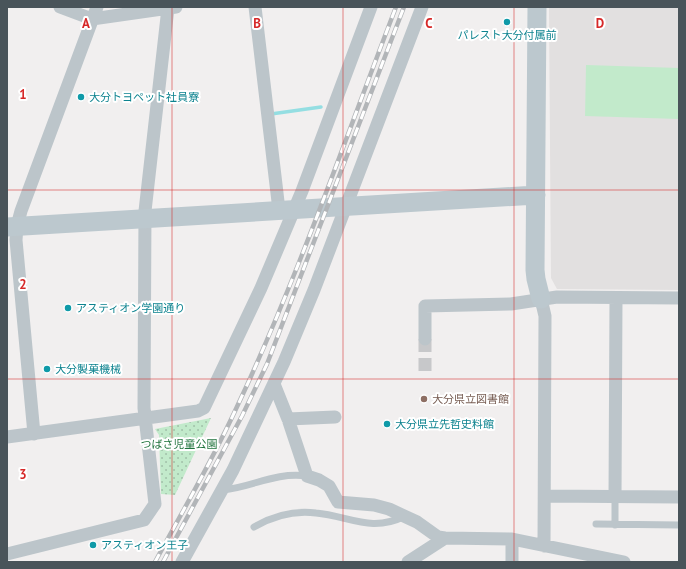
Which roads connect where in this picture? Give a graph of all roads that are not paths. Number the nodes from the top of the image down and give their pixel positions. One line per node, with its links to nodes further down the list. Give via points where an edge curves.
1 (60, 7): 7 (street)
2 (255, 7): 10 (street)
3 (370, 7): 10 (street)
4 (422, 7): 9 (street)
5 (537, 7): 8 (street)
6 (172, 8): 7 (street); 11 (street, via 145,200)
7 (95, 13): 12 (street, via 21,210)
8 (536, 195): 9 (street); 15 (street, via 536,279)
9 (345, 206): 10 (street); 17 (street, via 314,290)
10 (287, 210): 11 (street); 19 (street, via 207,405 198,411)
11 (145, 218): 12 (street); 19 (street)
12 (12, 226): 21 (street, via 16,240)
13 (616, 298): 14 (street); 15 (street); 26 (street)
14 (679, 298)
15 (541, 299): 16 (street, via 511,304 425,306); 25 (street, via 545,316)
16 (425, 339)
17 (274, 384): 20 (street); 24 (street)
18 (335, 417): 20 (street)
19 (145, 418): 21 (street); 36 (street, via 156,497 155,504 144,520)
20 (288, 419): 23 (street)
21 (34, 434): 22 (street)
22 (7, 437)
23 (307, 476): 24 (lane, via 271,477); 28 (street, via 329,486 338,502 379,506)
24 (223, 490): 37 (street)
25 (545, 496): 26 (street); 35 (street)
26 (615, 496): 27 (street); 30 (lane)
27 (679, 497)
28 (406, 516): 32 (lane, via 391,523 380,524 351,522 316,513 298,512 271,518); 33 (street, via 438,537)
29 (596, 524): 30 (lane)
30 (614, 525): 31 (lane)
31 (679, 525)
32 (254, 527)
33 (445, 538): 34 (street); 38 (street)
34 (512, 540): 35 (street); 39 (street)
35 (544, 546): 40 (street)
36 (7, 554)
37 (182, 562)
38 (408, 562)
39 (512, 562)
40 (624, 562)

